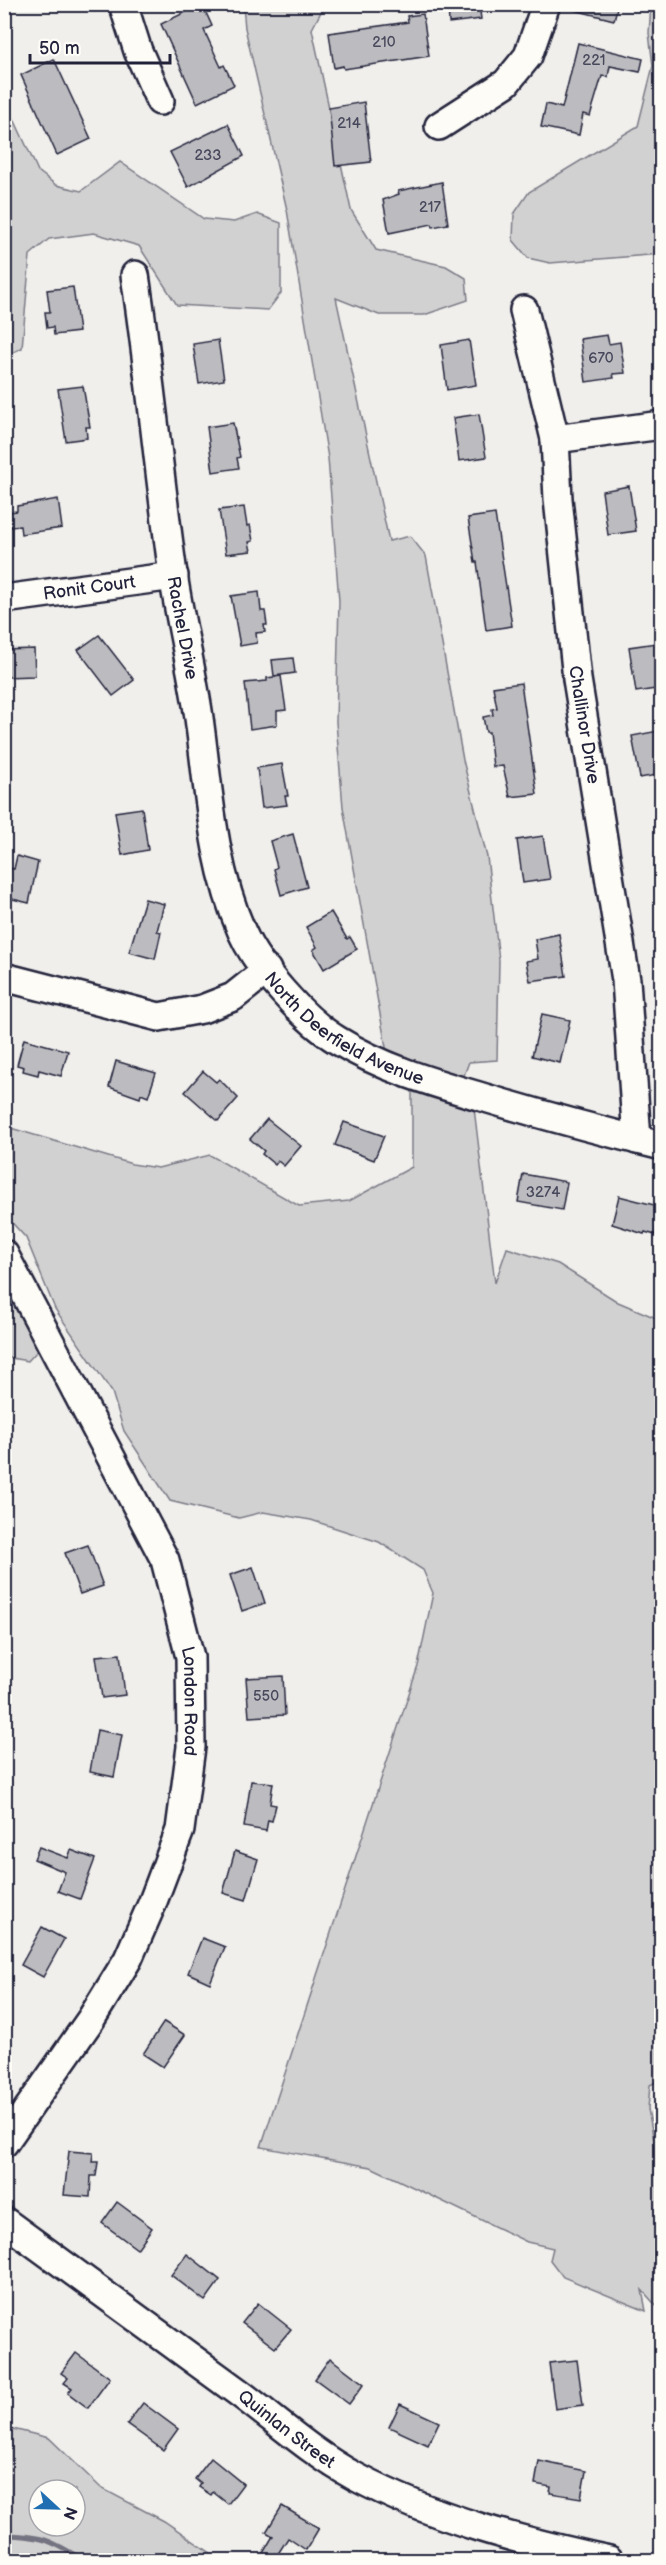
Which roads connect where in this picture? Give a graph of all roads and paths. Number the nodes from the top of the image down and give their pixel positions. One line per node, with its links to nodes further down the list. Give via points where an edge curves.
1 (123, 4): 3 (street)
2 (546, 4): 4 (street, via 528,56 507,83)
3 (160, 101)
4 (439, 126)
5 (135, 275): 9 (street, Rachel Drive)
6 (524, 310): 8 (street, Challinor Drive)
7 (662, 425): 8 (street)
8 (555, 439): 13 (street, Challinor Drive, via 577,679)
9 (174, 576): 10 (street, Ronit Court); 11 (street, Rachel Drive, via 198,712 214,836 226,889 243,935)
10 (4, 598)
11 (267, 970): 12 (street, North Deerfield Avenue, via 233,997 202,1010 159,1017); 13 (street, North Deerfield Avenue, via 280,990 334,1039 384,1066 548,1117)
12 (4, 977)
13 (649, 1143)
14 (4, 1254): 15 (street, London Road, via 165,1560 190,1657 191,1747 180,1830 128,1959)
15 (4, 2143)
16 (4, 2221): 17 (street, Quinlan Street, via 315,2451 356,2477 442,2517)
17 (609, 2560)

